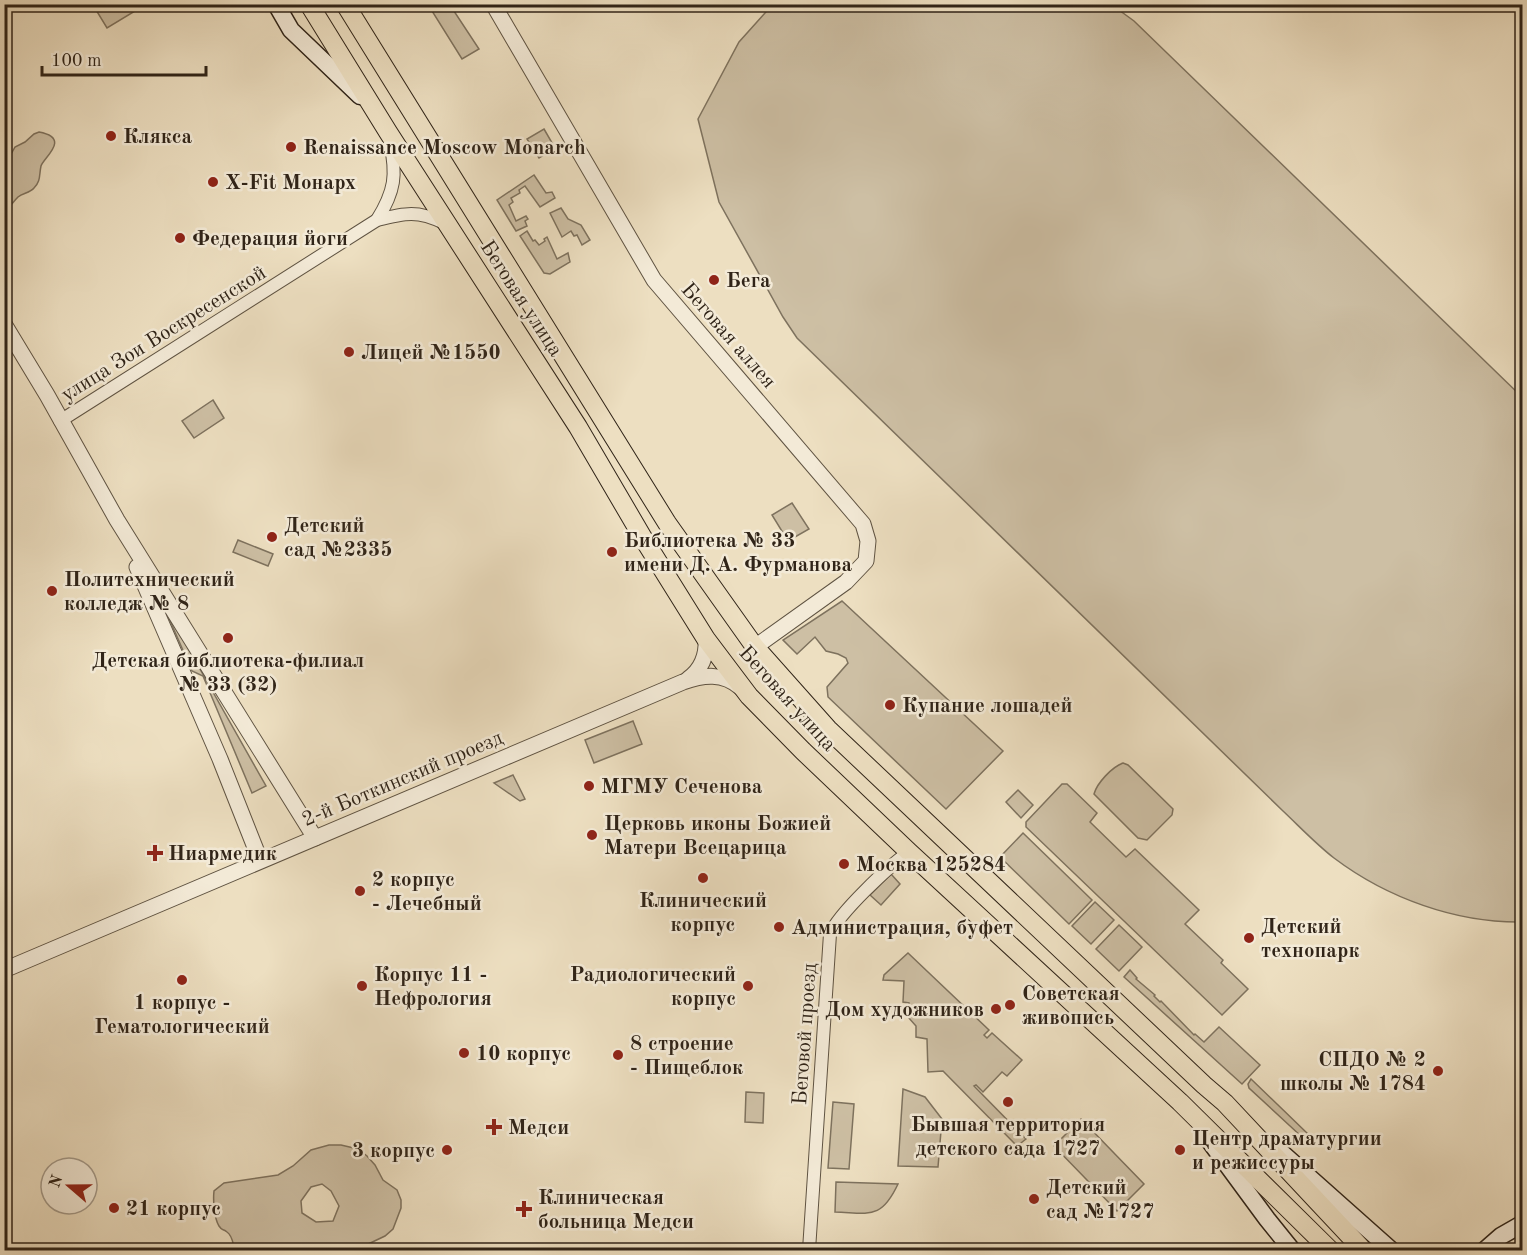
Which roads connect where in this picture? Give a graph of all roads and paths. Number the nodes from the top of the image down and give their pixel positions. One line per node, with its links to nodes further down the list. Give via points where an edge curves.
1 (276, 4): 5 (main road, via 291,30)
2 (309, 4): 5 (main road, Беговая улица)
3 (493, 4): 13 (street, Беговая аллея, via 654,280 863,524 868,541 866,561 846,582)
4 (347, 7): 13 (main road, Беговая улица, via 668,523)
5 (375, 110): 6 (main road, Беговая улица)
6 (388, 132): 7 (street, via 394,180); 8 (main road, Беговая улица)
7 (377, 220): 8 (street, улица Зои Воскресенской, via 409,212); 10 (street, улица Зои Воскресенской)
8 (448, 225): 12 (main road, Беговая улица, via 578,427)
9 (4, 324): 10 (street)
10 (60, 421): 11 (street)
11 (117, 520): 16 (street); 18 (street)
12 (706, 639): 14 (street, 2-й Боткинский проезд, via 707,649 699,669); 15 (main road, Беговая улица)
13 (755, 647): 21 (main road, Беговая улица, via 828,729)
14 (683, 682): 15 (street, 2-й Боткинский проезд, via 720,677); 16 (street, 2-й Боткинский проезд)
15 (749, 696): 17 (main road, Беговая улица)
16 (315, 838): 18 (street, 2-й Боткинский проезд)
17 (909, 852): 20 (main road, Беговая улица); 25 (street, Беговой проезд, via 891,865 841,917 830,934)
18 (260, 860): 19 (street, 2-й Боткинский проезд)
19 (4, 970)
20 (1180, 1102): 26 (main road); 27 (main road, Беговая улица)
21 (1226, 1103): 28 (main road, Беговая улица); 29 (main road)
22 (1522, 1216): 23 (street)
23 (1516, 1227): 30 (main road)
24 (1522, 1242): 31 (street)
25 (809, 1251)
26 (1292, 1251)
27 (1330, 1251)
28 (1363, 1251)
29 (1391, 1251)
30 (1485, 1251)
31 (1515, 1251)

